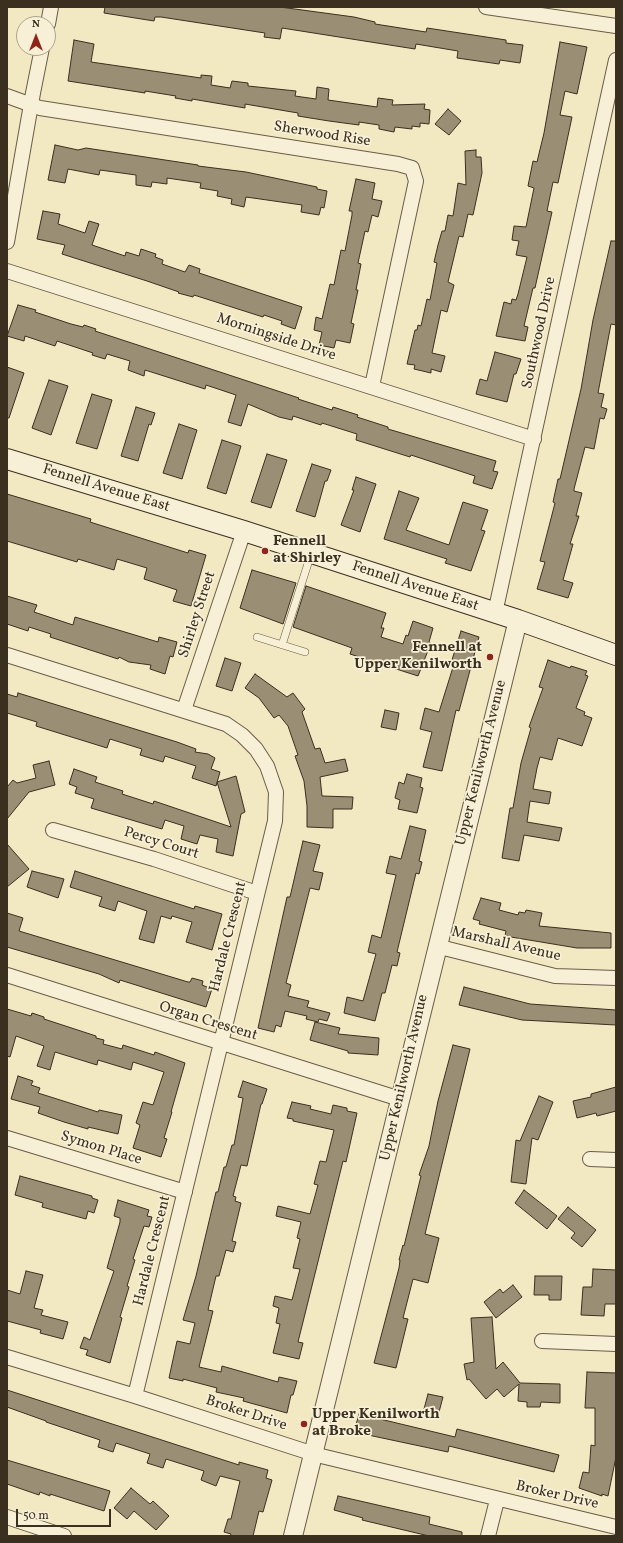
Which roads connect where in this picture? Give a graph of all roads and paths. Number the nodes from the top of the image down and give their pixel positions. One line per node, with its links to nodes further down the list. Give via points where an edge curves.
1 (486, 7): 2 (street)
2 (616, 26)
3 (40, 56): 6 (street)
4 (616, 60): 10 (street, Southwood Drive)
5 (7, 96): 6 (street, Sherwood Rise)
6 (31, 104): 7 (street); 9 (street, Sherwood Rise, via 40,108 412,168 416,181)
7 (7, 242)
8 (7, 271): 9 (street, Morningside Drive)
9 (372, 386): 10 (street, Morningside Drive)
10 (534, 439): 14 (street, Southwood Drive)
11 (7, 459): 12 (main road, Fennell Avenue East)
12 (244, 531): 13 (main road, Fennell Avenue East); 21 (street, Shirley Street)
13 (311, 553): 14 (main road, Fennell Avenue East); 17 (lane)
14 (495, 613): 15 (main road, Fennell Avenue East)
15 (518, 620): 20 (main road, Fennell Avenue East); 24 (street, Upper Kenilworth Avenue)
16 (257, 637): 17 (lane)
17 (282, 645): 18 (lane)
18 (305, 652)
19 (7, 655): 21 (street, Hardale Crescent)
20 (616, 655)
21 (184, 710): 23 (street, Hardale Crescent, via 226,724 256,749 267,766 276,792 275,821)
22 (53, 830): 23 (street, Percy Court)
23 (257, 892): 27 (street, Hardale Crescent)
24 (436, 946): 26 (street, Marshall Avenue, via 555,976); 28 (street, Upper Kenilworth Avenue)
25 (7, 976): 27 (street, Organ Crescent)
26 (616, 978)
27 (221, 1043): 28 (street, Organ Crescent); 32 (street, Hardale Crescent)
28 (400, 1099): 37 (street, Upper Kenilworth Avenue)
29 (7, 1138): 32 (street, Symon Place)
30 (590, 1159): 31 (street)
31 (616, 1160)
32 (185, 1192): 36 (street, Hardale Crescent)
33 (542, 1341): 34 (street)
34 (616, 1344)
35 (7, 1357): 36 (street, Broker Drive)
36 (135, 1396): 37 (street, Broker Drive)
37 (314, 1454): 38 (street, Broker Drive); 42 (street, Upper Kenilworth Avenue)
38 (497, 1500): 40 (street, Broker Drive); 43 (street)
39 (7, 1517): 41 (street)
40 (616, 1527)
41 (64, 1536)
42 (293, 1536)
43 (488, 1536)

